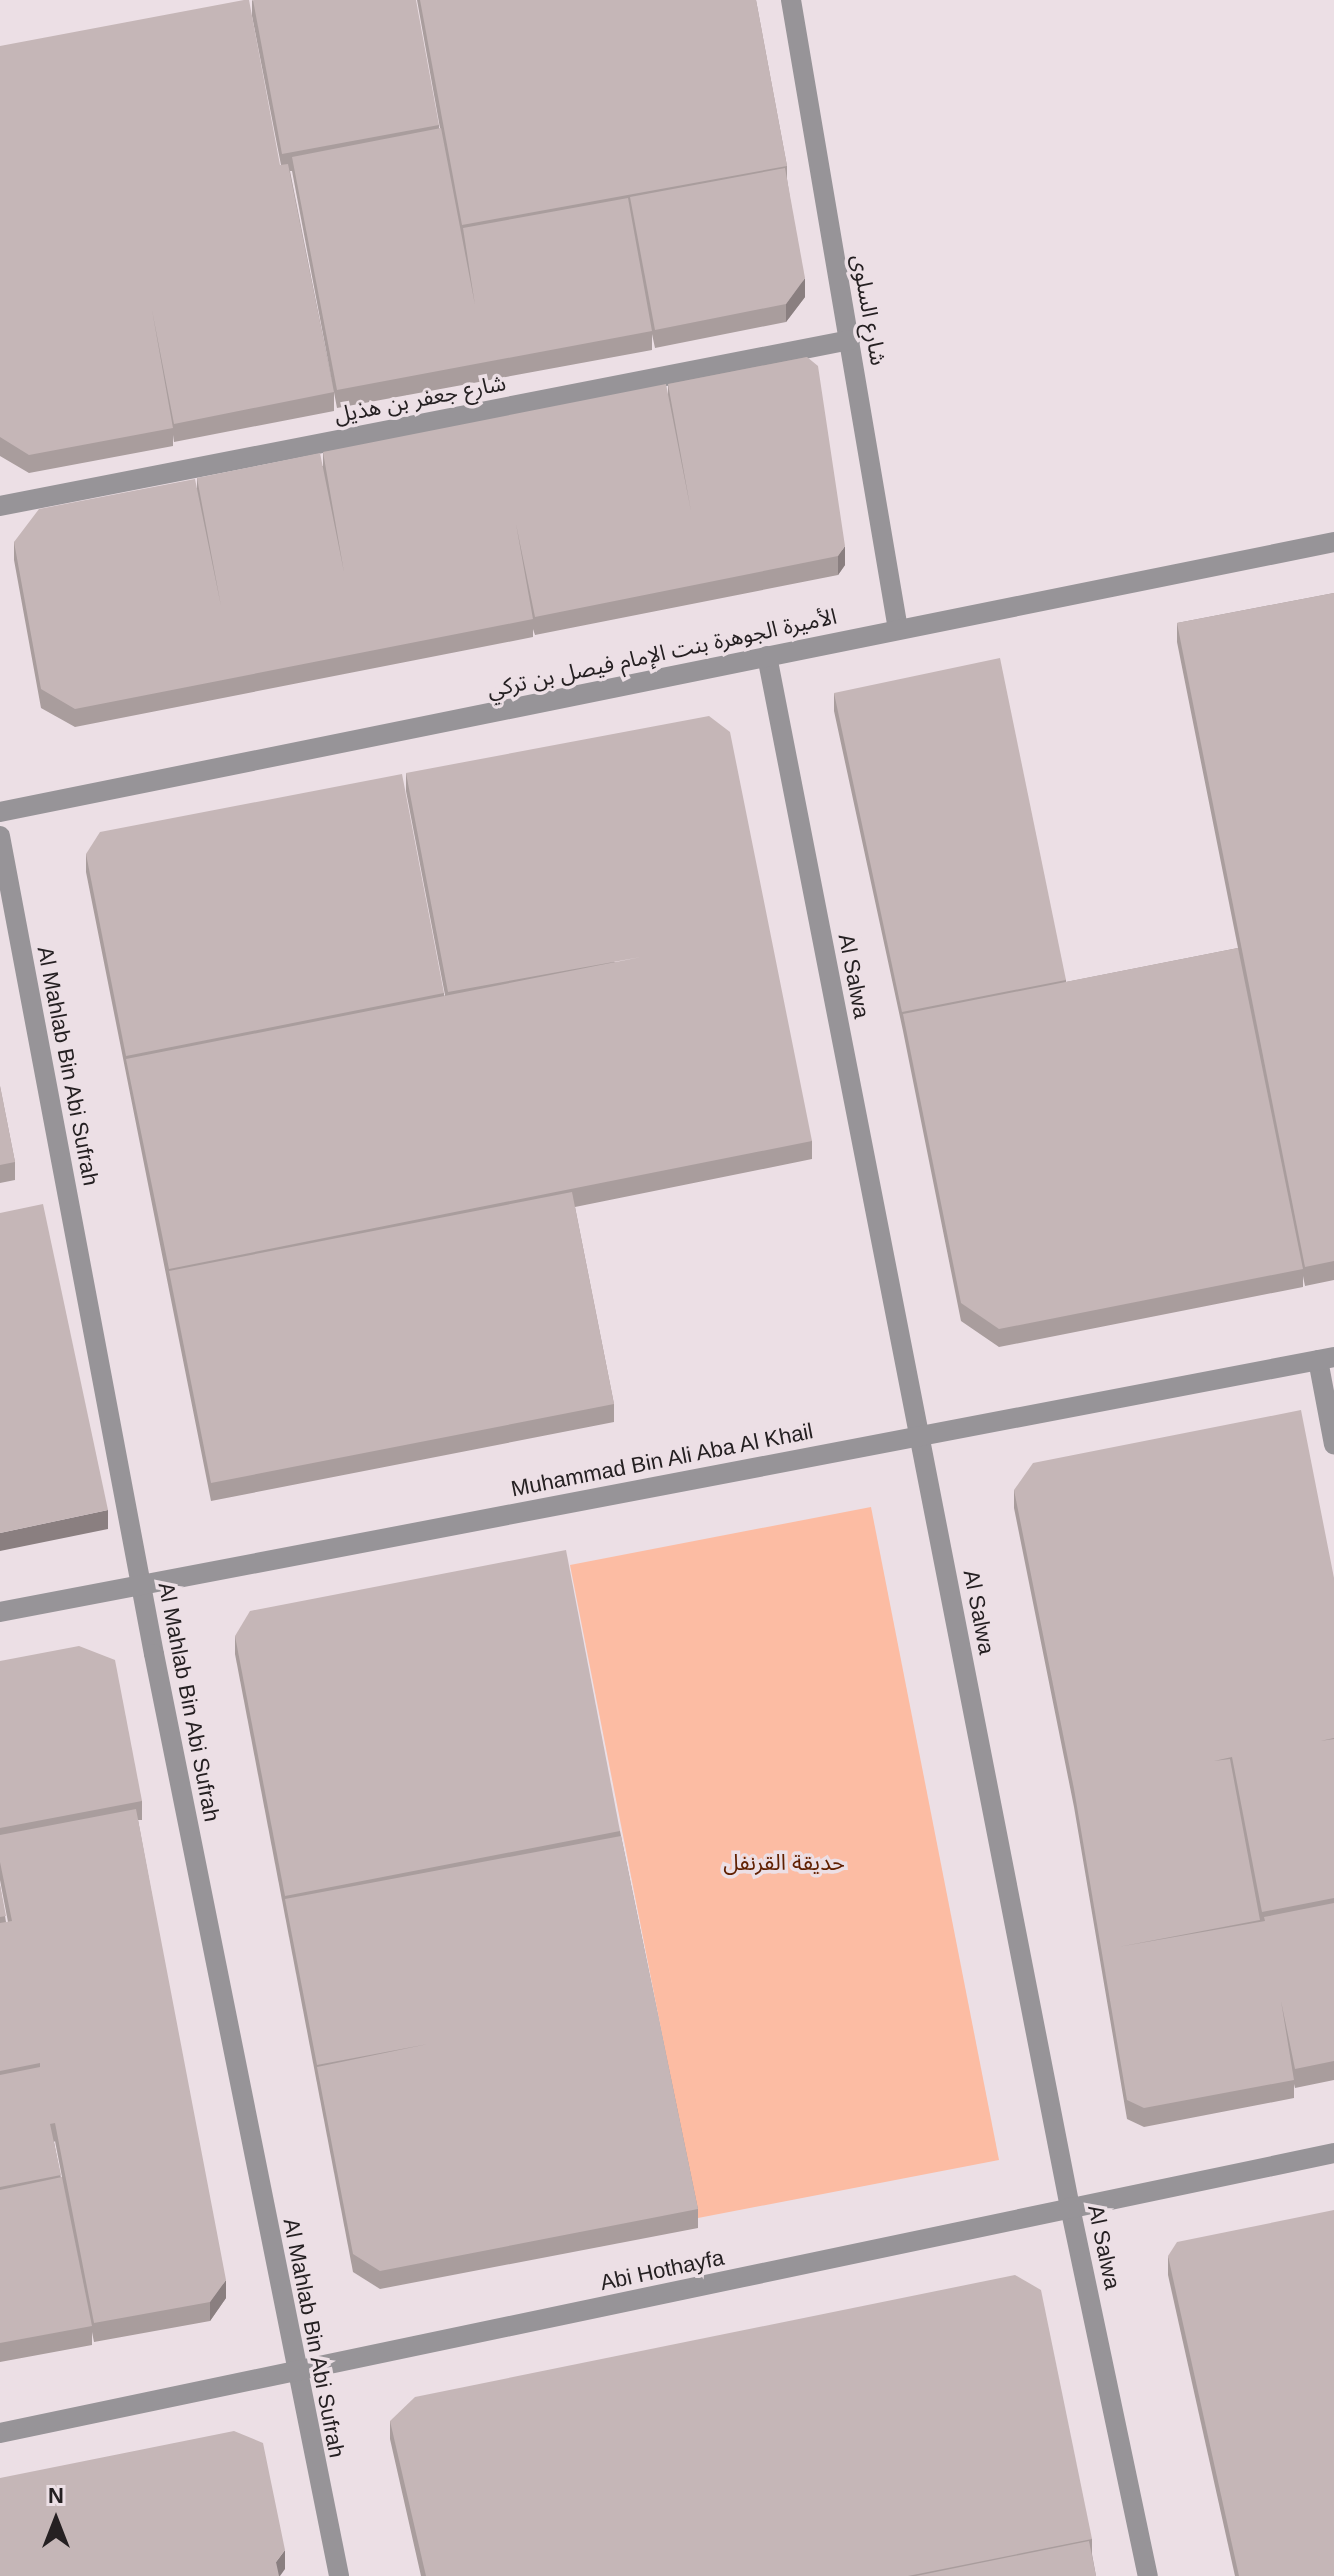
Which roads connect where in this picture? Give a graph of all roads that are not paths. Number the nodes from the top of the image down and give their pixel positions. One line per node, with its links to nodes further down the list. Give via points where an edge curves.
1 (791, 0): 2 (street, شارع السلوى)
2 (850, 340): 3 (street, شارع جعفر بن هذيل); 5 (street, شارع السلوى)
3 (0, 506)
4 (1334, 542): 5 (street, الأميرة الجوهرة بنت الإمام فيصل بن تركي)
5 (898, 629): 6 (street, الأميرة الجوهرة بنت الإمام فيصل بن تركي)
6 (767, 656): 7 (street, الأميرة الجوهرة بنت الإمام فيصل بن تركي); 10 (street, Al Salwa)
7 (0, 812)
8 (0, 836): 12 (street, Al Mahlab Bin Abi Sufrah)
9 (1326, 1359): 10 (street, Muhammad Bin Ali Aba Al Khail); 11 (street)
10 (920, 1434): 12 (street, Muhammad Bin Ali Aba Al Khail); 15 (street, Al Salwa)
11 (1334, 1445)
12 (141, 1584): 13 (street, Muhammad Bin Ali Aba Al Khail); 16 (street, Al Mahlab Bin Abi Sufrah)
13 (0, 1612)
14 (1334, 2153): 15 (street, Abi Hothayfa)
15 (1070, 2207): 16 (street, Abi Hothayfa); 19 (street, Al Salwa)
16 (296, 2372): 17 (street, Abi Hothayfa); 18 (street, Al Mahlab Bin Abi Sufrah)
17 (0, 2433)
18 (339, 2576)
19 (1148, 2576)

